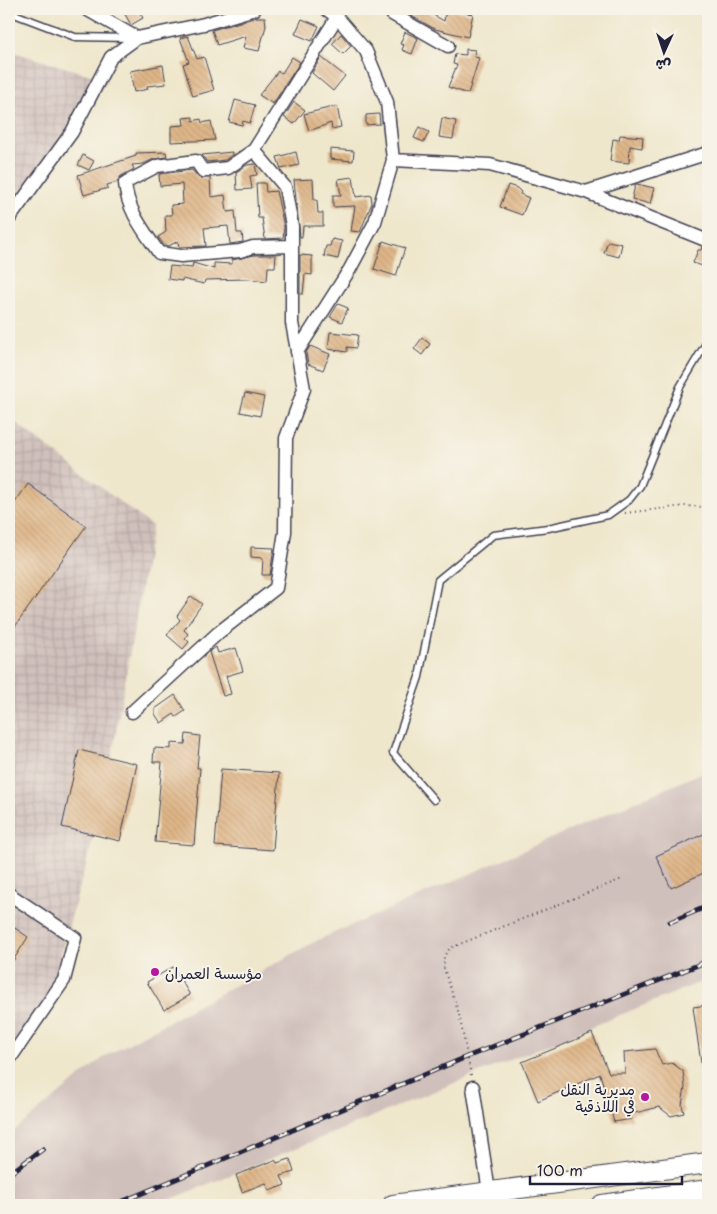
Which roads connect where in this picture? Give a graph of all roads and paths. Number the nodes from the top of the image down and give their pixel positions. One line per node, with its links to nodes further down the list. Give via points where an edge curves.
1 (86, 9): 8 (street)
2 (255, 9): 5 (street)
3 (326, 9): 7 (street)
4 (390, 9): 9 (street, via 392,14)
5 (240, 11): 8 (street, via 204,24)
6 (9, 12): 8 (lane, via 75,37)
7 (337, 17): 10 (street); 12 (street, via 366,51 387,102)
8 (137, 38): 14 (street, via 111,57 72,132)
9 (448, 46)
10 (254, 150): 16 (street, via 285,187); 16 (street, via 228,168 203,171 196,161 157,166 126,183 127,198 138,223 159,253 181,256 240,251 253,246)
11 (708, 153): 13 (street)
12 (394, 160): 13 (street, via 490,165); 18 (street, via 375,222)
13 (586, 192): 15 (street)
14 (9, 219)
15 (708, 241)
16 (292, 246): 18 (street, via 292,323)
17 (708, 340): 20 (lane, via 680,387 640,486 629,500)
18 (298, 352): 21 (street, via 304,388 286,438 284,532 276,588 218,633)
19 (708, 507): 20 (path, via 684,506)
20 (608, 515): 22 (lane, via 548,528 493,535 438,580 419,677 393,753)
21 (132, 712)
22 (434, 800)
23 (622, 879): 26 (path, via 450,948 444,956 444,969 469,1056)
24 (9, 894): 25 (street, via 75,938 64,980)
25 (9, 1060)
26 (473, 1087): 29 (street)
27 (708, 1163): 29 (main road)
28 (708, 1190): 31 (main road)
29 (490, 1198): 30 (main road)
30 (393, 1205)
31 (602, 1205)

